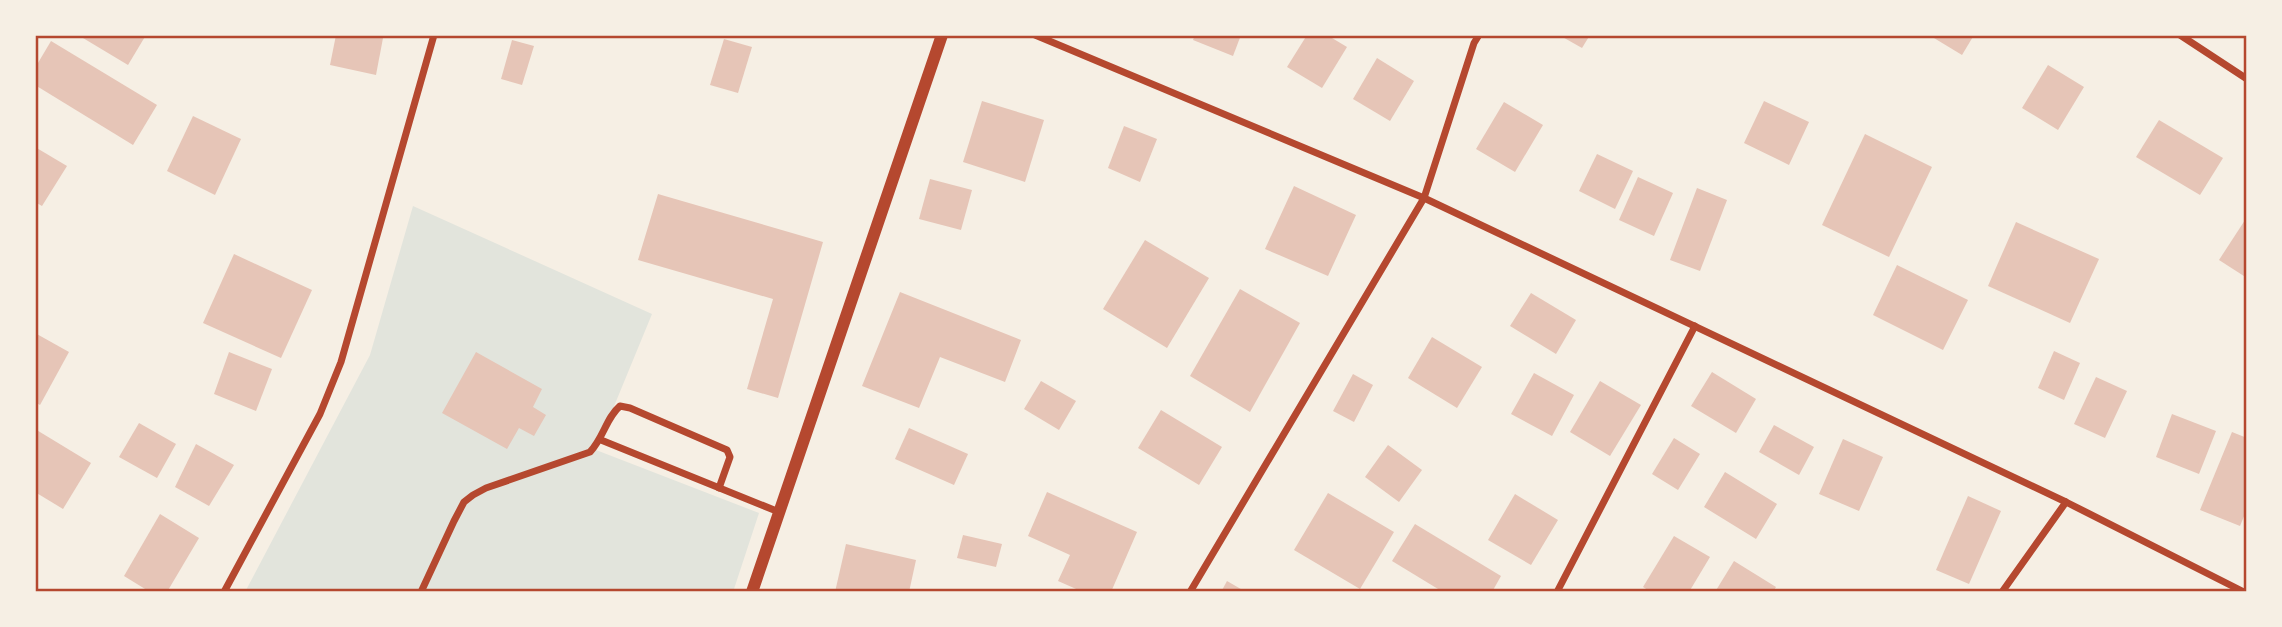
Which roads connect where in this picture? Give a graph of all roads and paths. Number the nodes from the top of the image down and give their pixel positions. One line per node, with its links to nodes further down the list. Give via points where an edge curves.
1 (434, 35): 13 (street, via 341,362 320,414)
2 (942, 35): 12 (street)
3 (1035, 35): 7 (street)
4 (1479, 35): 7 (street)
5 (2180, 35): 6 (street)
6 (2247, 79)
7 (1424, 198): 8 (street); 16 (street)
8 (1695, 326): 11 (street); 17 (street)
9 (601, 440): 10 (street); 10 (street, via 612,413 620,406 630,408 727,450 730,457); 14 (street, via 590,452 486,488 464,502)
10 (719, 488): 12 (street)
11 (2066, 502): 18 (street); 19 (street)
12 (779, 512): 15 (street)
13 (224, 592)
14 (421, 592)
15 (752, 592)
16 (1190, 592)
17 (1557, 592)
18 (2002, 592)
19 (2244, 592)

